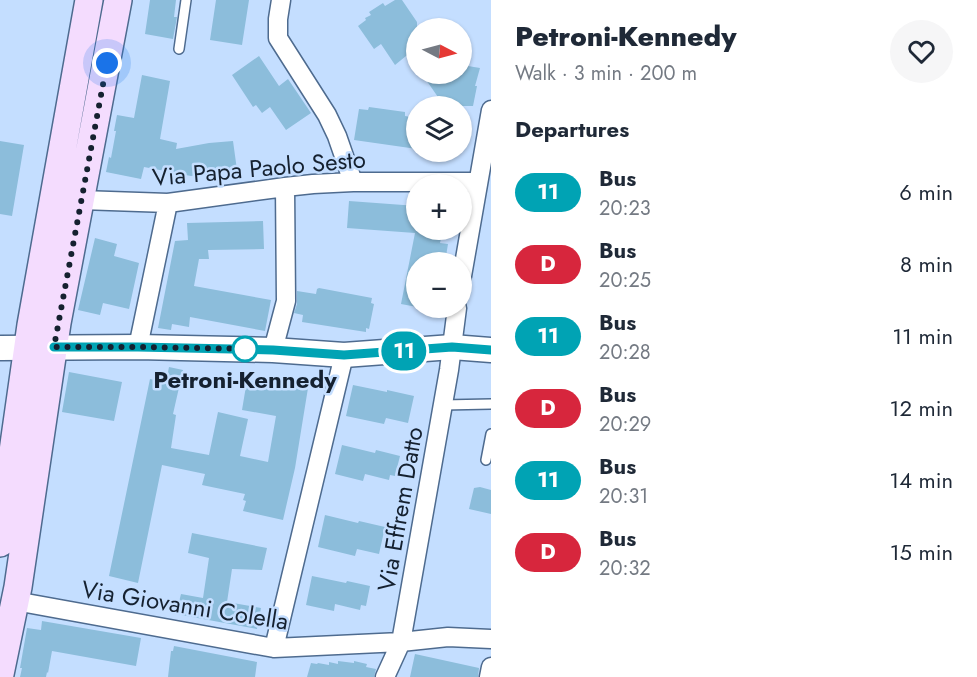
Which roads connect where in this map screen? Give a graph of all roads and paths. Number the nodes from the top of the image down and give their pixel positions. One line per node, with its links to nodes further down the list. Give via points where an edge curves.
1 (89, 0): 18 (main road)
2 (118, 0): 10 (main road)
3 (186, 0): 5 (lane)
4 (280, 0): 7 (street, via 278,38 327,115)
5 (179, 49)
6 (491, 110): 8 (street)
7 (354, 182): 8 (street, Via Papa Paolo Sesto); 9 (street, Via Papa Paolo Sesto)
8 (477, 182): 12 (street)
9 (285, 187): 11 (street, Via Papa Paolo Sesto); 19 (street, via 286,301)
10 (81, 200): 11 (street, Via Papa Paolo Sesto); 14 (main road)
11 (168, 203): 15 (street)
12 (466, 252)
13 (456, 318): 16 (street, Via Effrem Datto)
14 (54, 347): 15 (street); 18 (street); 27 (main road)
15 (138, 347): 19 (street)
16 (452, 347): 20 (street); 21 (street); 23 (street, Via Effrem Datto)
17 (0, 348): 18 (street)
18 (27, 348): 26 (main road, via 15,409)
19 (273, 350): 21 (street)
20 (491, 350)
21 (344, 355): 30 (street)
22 (491, 404): 23 (lane)
23 (443, 405): 29 (street, Via Effrem Datto)
24 (491, 434): 25 (lane)
25 (486, 460)
26 (1, 527)
27 (15, 601): 30 (street, Via Giovanni Colella); 32 (main road)
28 (491, 639): 29 (street, Via Giovanni Colella, via 448,637)
29 (401, 642): 30 (street, Via Giovanni Colella); 33 (street, Via Effrem Datto)
30 (274, 648)
31 (491, 667): 34 (street)
32 (0, 674)
33 (385, 677)
34 (489, 677)

